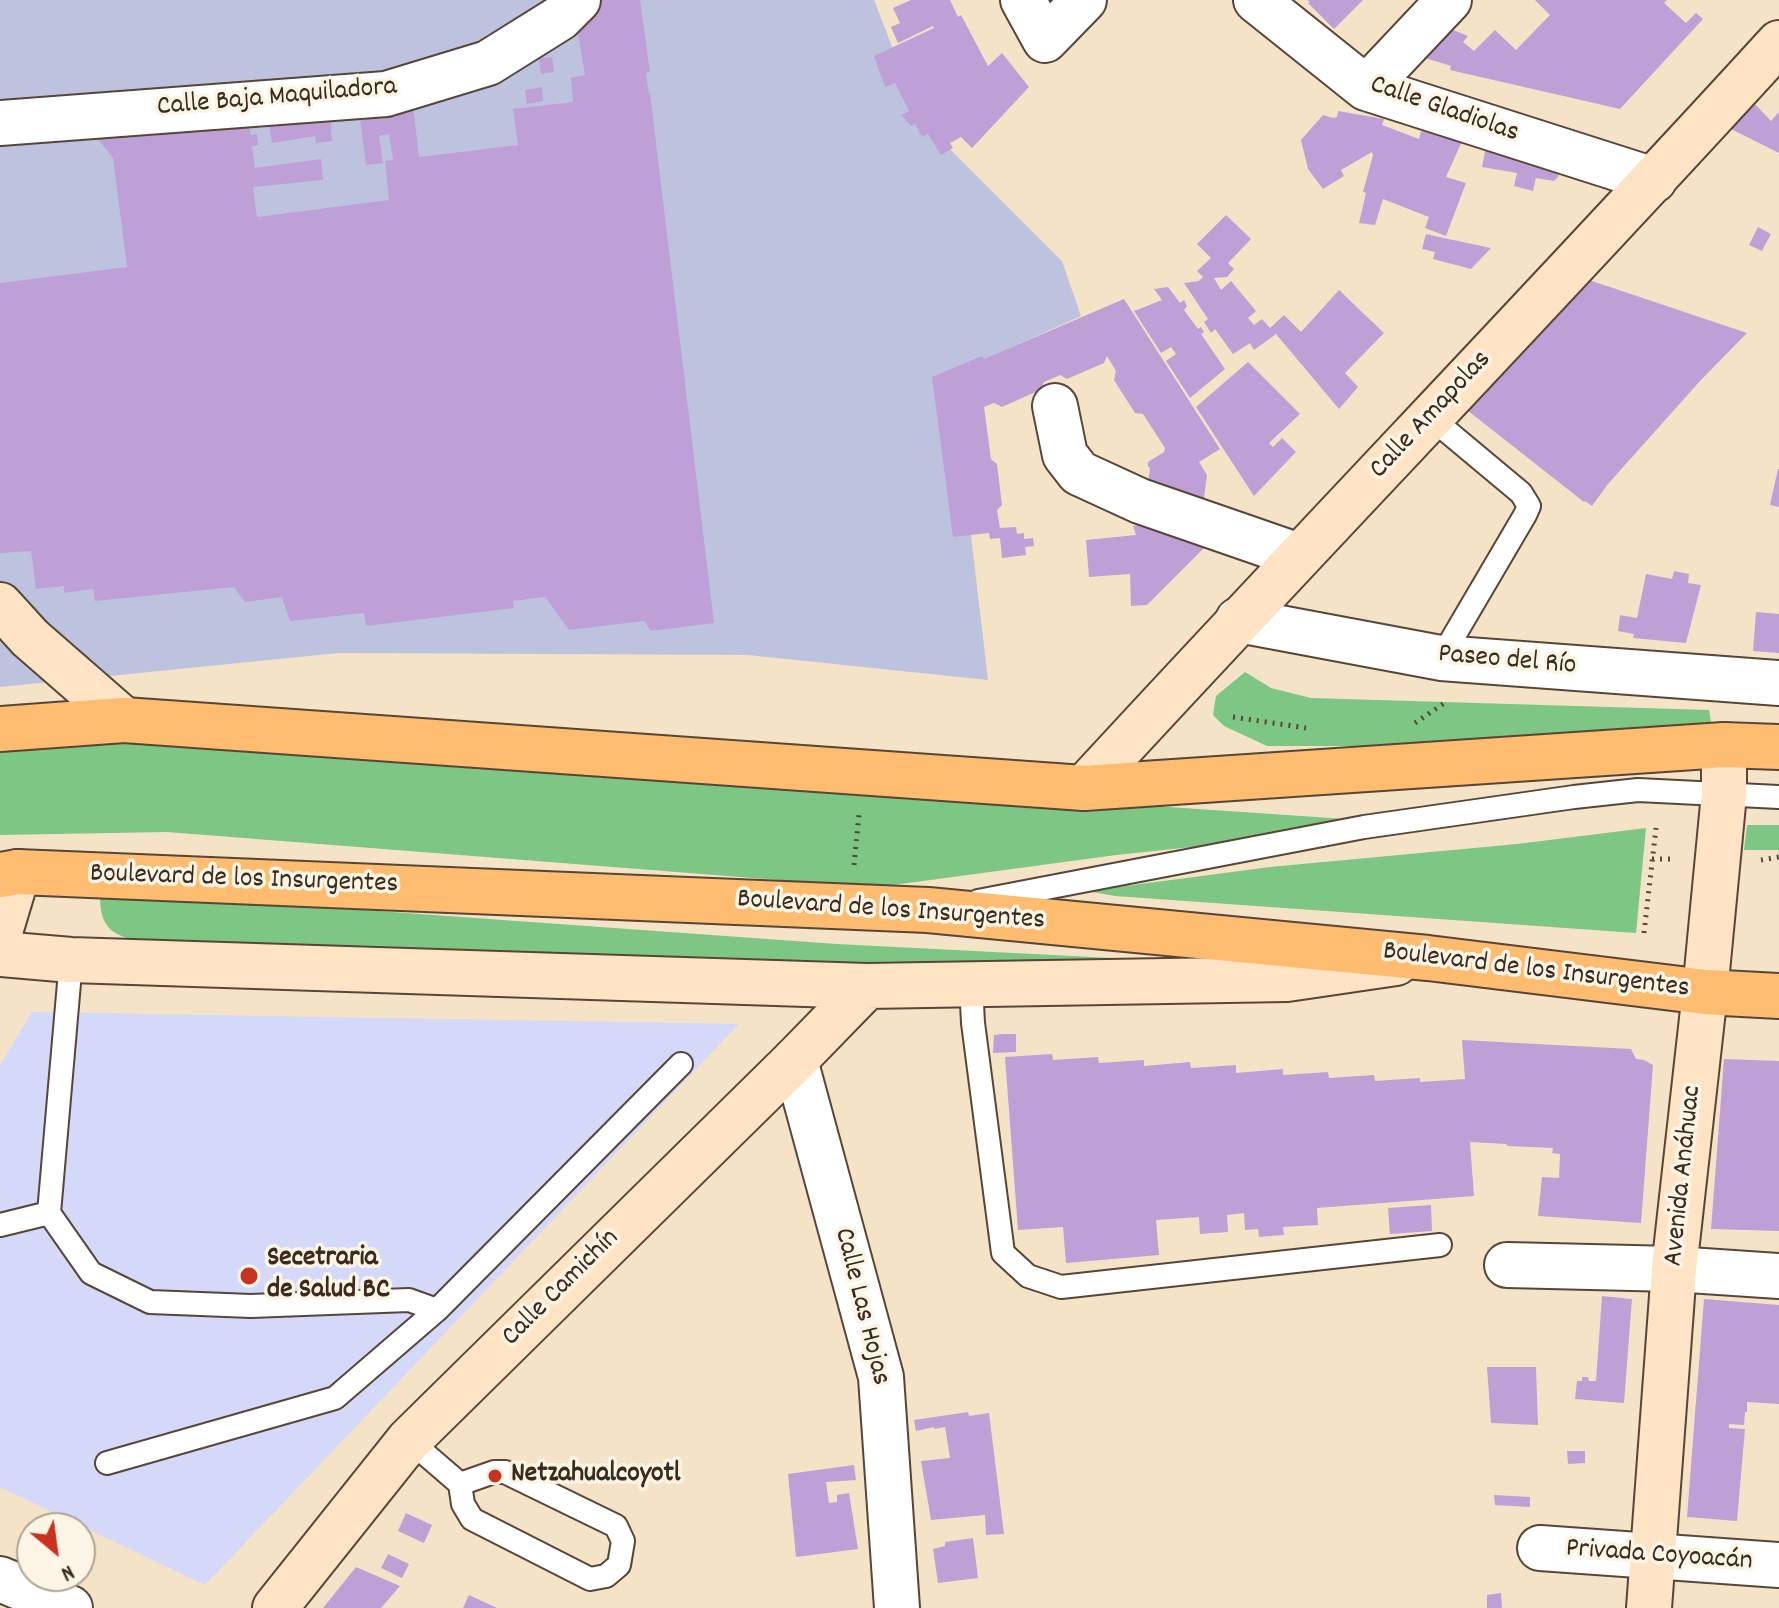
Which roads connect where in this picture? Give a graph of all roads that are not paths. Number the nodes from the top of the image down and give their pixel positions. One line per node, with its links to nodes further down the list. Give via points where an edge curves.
1 (578, 0): 8 (street, Calle Baja Maquiladora, via 560,18 488,63 386,94)
2 (1023, 0): 3 (street, via 1045,40)
3 (1084, 0)
4 (1256, 0): 7 (street, Calle Gladiolas)
5 (1449, 0): 7 (street)
6 (1779, 43): 9 (street, Calle Amapolas)
7 (1366, 88): 9 (street, Calle Gladiolas)
8 (0, 123)
9 (1654, 180): 11 (street, Calle Amapolas)
10 (1055, 406): 12 (street, via 1065,455 1079,473 1140,501)
11 (1430, 417): 12 (street, Calle Amapolas); 15 (lane, via 1521,493 1529,506)
12 (1299, 556): 14 (street, Calle Amapolas)
13 (0, 605): 17 (street)
14 (1238, 620): 15 (street, Paseo del Río); 21 (street, Calle Amapolas)
15 (1441, 658): 16 (street, Paseo del Río)
16 (1779, 683)
17 (124, 720): 18 (main road); 21 (main road)
18 (0, 729)
19 (1724, 745): 20 (main road); 21 (main road); 22 (street, Avenida Anáhuac)
20 (1779, 747)
21 (1084, 788)
22 (1724, 794): 23 (lane); 25 (lane, via 1638,790 1379,825); 32 (street, Avenida Anáhuac)
23 (1779, 797)
24 (9, 873): 25 (main road, Boulevard de los Insurgentes); 26 (street)
25 (928, 910): 28 (main road, Boulevard de los Insurgentes)
26 (0, 932)
27 (0, 954): 29 (street)
28 (1428, 958): 30 (street, via 1287,979); 32 (main road, Boulevard de los Insurgentes)
29 (71, 960): 31 (street); 36 (lane)
30 (971, 984): 31 (street); 38 (lane, via 1003,1253 1028,1276 1061,1287)
31 (867, 986): 34 (street, Calle Camichín)
32 (1705, 992): 33 (main road, Boulevard de los Insurgentes); 40 (street, Avenida Anáhuac)
33 (1779, 996)
34 (795, 1060): 43 (street, Calle Camichín); 52 (street, Calle Las Hojas, via 881,1377)
35 (681, 1064): 42 (lane)
36 (49, 1213): 37 (lane); 42 (lane, via 91,1273 150,1302 251,1306 409,1300)
37 (0, 1225)
38 (1440, 1245)
39 (1507, 1265): 40 (street)
40 (1674, 1269): 41 (street); 47 (street, Avenida Anáhuac)
41 (1779, 1276)
42 (437, 1310): 44 (lane, via 335,1398)
43 (409, 1440): 45 (lane); 51 (street, Calle Camichín)
44 (107, 1463)
45 (460, 1484): 45 (lane, via 472,1519 590,1579 606,1576 619,1565 623,1541 616,1526 505,1472)
46 (1540, 1548): 47 (street, Privada Coyoacán)
47 (1652, 1556): 48 (street, Privada Coyoacán); 53 (street, Avenida Anáhuac)
48 (1779, 1565)
49 (0, 1579): 50 (street)
50 (70, 1608)
51 (275, 1608)
52 (897, 1608)
53 (1649, 1608)

